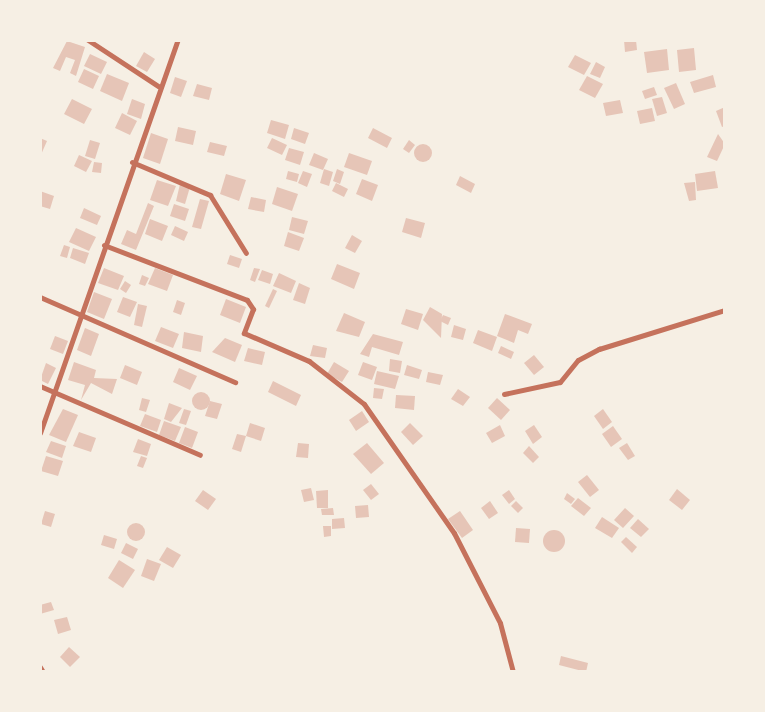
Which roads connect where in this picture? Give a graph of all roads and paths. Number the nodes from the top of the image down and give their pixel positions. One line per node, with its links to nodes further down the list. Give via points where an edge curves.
1 (88, 40): 3 (street)
2 (178, 40): 3 (street)
3 (158, 86): 4 (street)
4 (132, 162): 5 (street); 6 (street, via 210,195)
5 (104, 245): 9 (street); 16 (street, via 247,300 253,309 244,333 309,361 364,404 454,533 500,623)
6 (246, 253)
7 (40, 297): 9 (street)
8 (725, 310): 13 (street, via 599,349 578,360 560,382)
9 (79, 313): 10 (street); 12 (street)
10 (235, 382)
11 (40, 386): 12 (street)
12 (53, 391): 14 (street); 15 (street)
13 (504, 394)
14 (40, 433)
15 (200, 455)
16 (513, 672)

